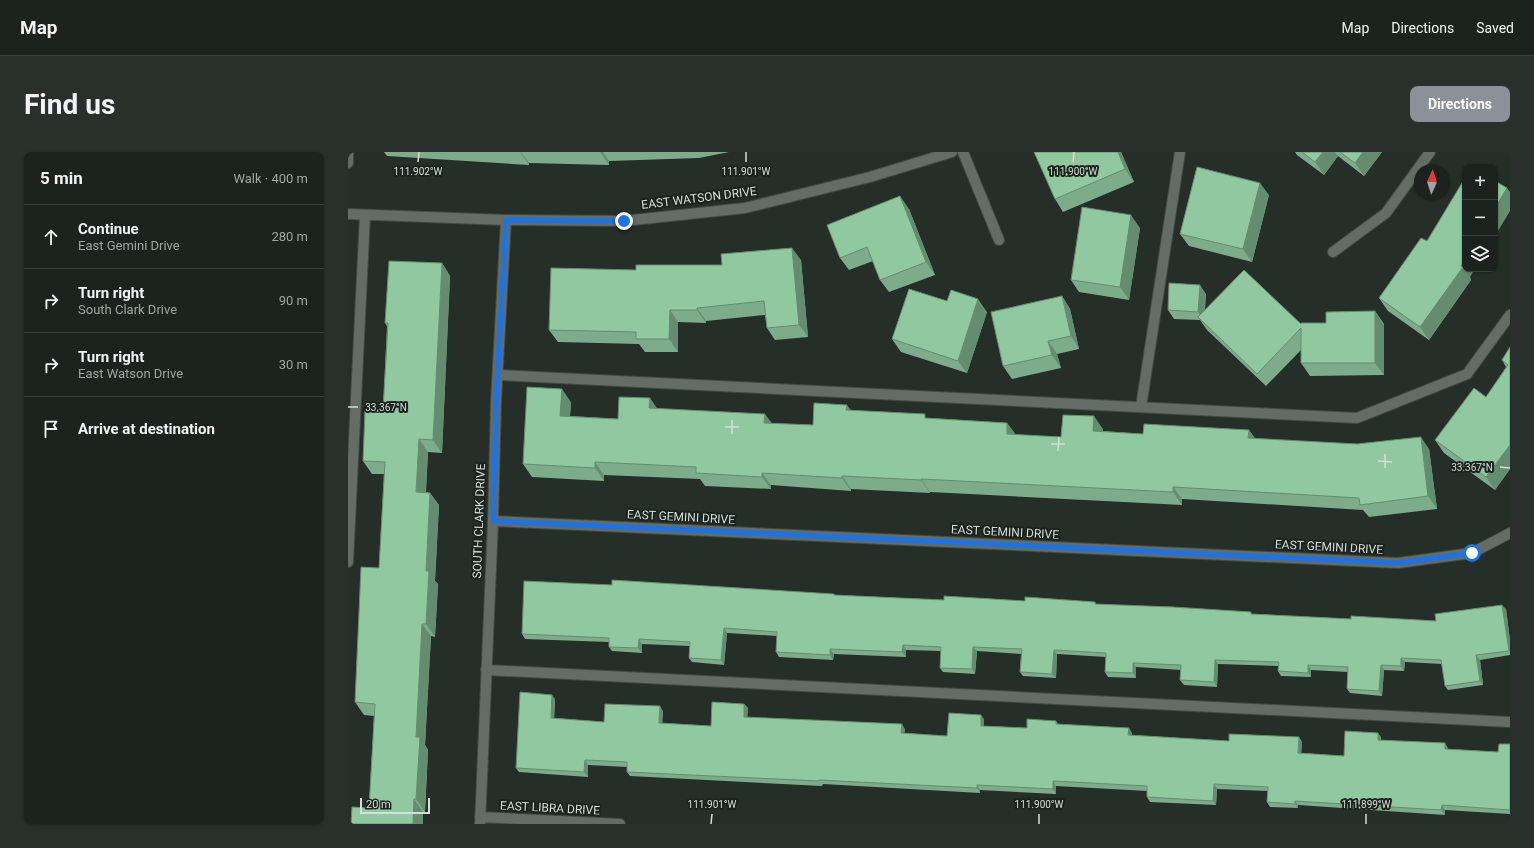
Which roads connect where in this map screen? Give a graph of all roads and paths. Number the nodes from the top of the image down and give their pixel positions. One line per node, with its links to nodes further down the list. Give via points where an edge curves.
1 (348, 152): 6 (street)
2 (952, 152): 9 (street, EAST WATSON DRIVE, via 870,178 745,208 624,221)
3 (963, 152): 10 (street)
4 (1180, 152): 14 (street)
5 (1430, 152): 11 (street, via 1386,213)
6 (348, 163)
7 (348, 214): 8 (street, EAST WATSON DRIVE)
8 (364, 215): 9 (street, EAST WATSON DRIVE); 17 (street)
9 (506, 220): 13 (street, SOUTH CLARK DRIVE)
10 (999, 240)
11 (1333, 252)
12 (1510, 315): 14 (street, via 1468,374 1357,418)
13 (498, 375): 14 (street); 15 (street, SOUTH CLARK DRIVE)
14 (1141, 407)
15 (493, 521): 16 (street, EAST GEMINI DRIVE, via 1398,563 1472,553); 18 (street, SOUTH CLARK DRIVE)
16 (1510, 533)
17 (348, 562)
18 (486, 670): 19 (street); 20 (street, SOUTH CLARK DRIVE)
19 (1510, 722)
20 (480, 821): 21 (street, EAST LIBRA DRIVE)
21 (620, 824)

